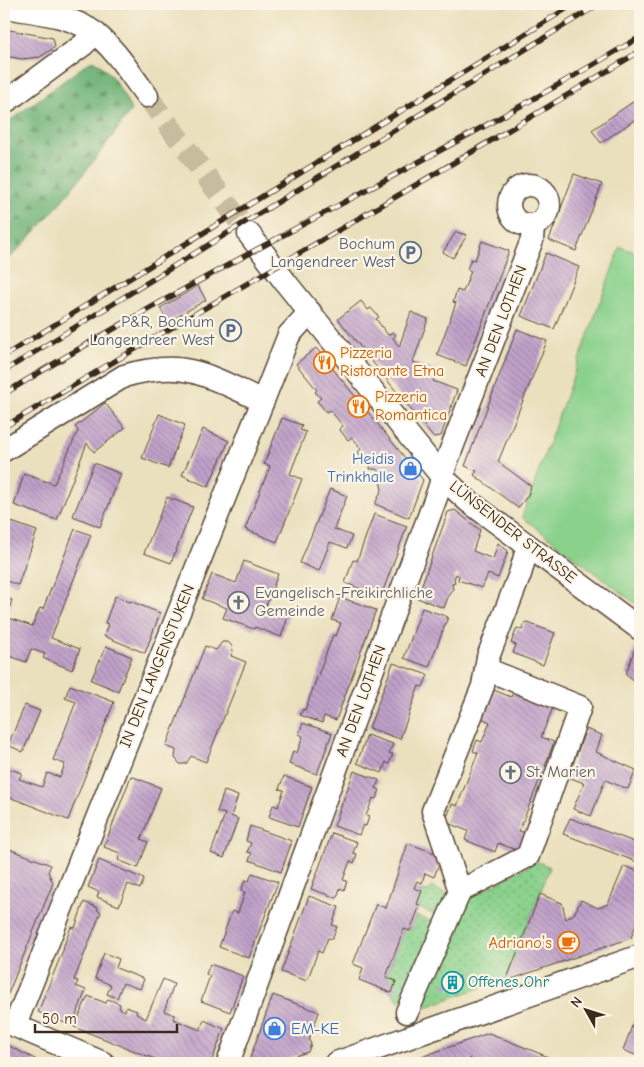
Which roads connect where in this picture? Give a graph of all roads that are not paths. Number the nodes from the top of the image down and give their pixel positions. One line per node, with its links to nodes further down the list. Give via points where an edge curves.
1 (4, 7): 2 (street, via 62,18)
2 (95, 33): 3 (street); 4 (street)
3 (147, 96)
4 (4, 103)
5 (533, 226): 10 (street, AN DEN LOTHEN, via 532,240)
6 (250, 234): 7 (street, LÜNSENDER STRASSE)
7 (310, 312): 8 (street, IN DEN LANGENSTUKEN, via 289,336); 10 (street, LÜNSENDER STRASSE)
8 (263, 401): 9 (street, via 190,371 156,369 140,372 124,376); 17 (street, IN DEN LANGENSTUKEN)
9 (4, 450)
10 (443, 478): 11 (street, LÜNSENDER STRASSE); 20 (street, AN DEN LOTHEN)
11 (528, 546): 12 (street, LÜNSENDER STRASSE); 13 (street)
12 (640, 629)
13 (486, 669): 14 (street, via 433,811); 14 (street, via 580,707 528,856)
14 (460, 891): 16 (street)
15 (640, 955): 18 (street)
16 (407, 1012)
17 (9, 1023): 19 (street)
18 (350, 1061)
19 (103, 1063)
20 (228, 1063)

